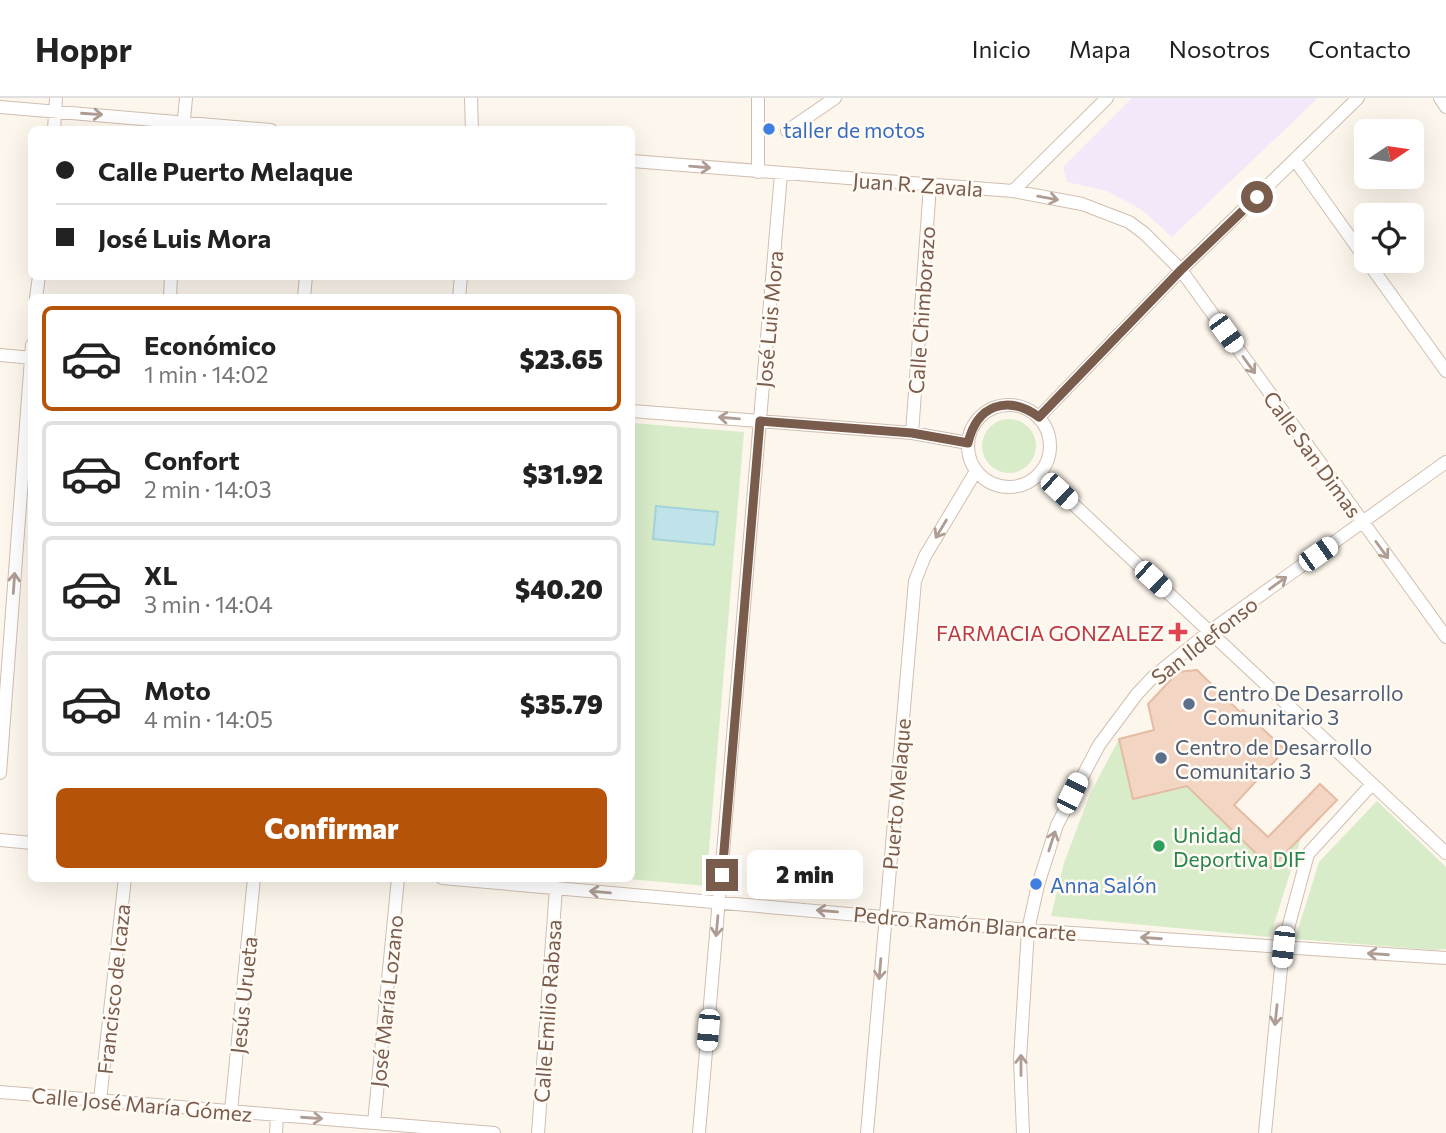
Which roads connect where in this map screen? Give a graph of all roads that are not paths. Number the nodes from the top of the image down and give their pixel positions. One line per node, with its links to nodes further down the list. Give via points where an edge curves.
1 (57, 98): 11 (street)
2 (186, 98): 12 (street)
3 (471, 98): 14 (street)
4 (758, 98): 18 (street)
5 (835, 98): 15 (street)
6 (1107, 98): 21 (street)
7 (1358, 98): 16 (street)
8 (1440, 98): 10 (street)
9 (0, 107): 11 (street)
10 (1446, 107)
11 (55, 112): 12 (street, one-way to 12); 13 (street)
12 (184, 125)
13 (54, 126)
14 (472, 126)
15 (787, 131)
16 (1295, 160): 22 (street); 23 (street)
17 (635, 161): 18 (street, Juan R. Zavala, one-way to 18)
18 (758, 172): 19 (street, Juan R. Zavala)
19 (781, 174): 20 (street, Juan R. Zavala); 31 (street, José Luis Mora)
20 (930, 186): 21 (street, Juan R. Zavala); 32 (street, Calle Chimborazo)
21 (1013, 191): 23 (street, Juan R. Zavala, one-way to 23, via 1082,204 1129,222)
22 (1354, 243)
23 (1181, 270): 30 (street); 37 (street, Calle San Dimas, one-way to 37)
24 (1376, 273): 27 (street)
25 (28, 354): 26 (street)
26 (0, 355)
27 (1446, 371)
28 (28, 395): 40 (street, one-way to 28)
29 (635, 411): 31 (street, one-way to 29)
30 (1039, 417): 33 (street, via 1010,404 995,407 976,421); 36 (street, via 1051,445)
31 (760, 421): 32 (street); 50 (street, José Luis Mora)
32 (912, 433): 33 (street)
33 (968, 443): 35 (street)
34 (1446, 462): 37 (street, San Ildefonso)
35 (976, 471): 36 (street, via 987,481 1015,487); 51 (street, Puerto Melaque, one-way to 51, via 915,581)
36 (1040, 473): 38 (street)
37 (1362, 523): 38 (street, San Ildefonso, one-way to 37); 39 (street, Calle San Dimas, one-way to 39)
38 (1209, 632): 41 (street); 52 (street, San Ildefonso, one-way to 38, via 1057,825 1099,745 1145,685)
39 (1446, 637)
40 (0, 773)
41 (1371, 783): 44 (street); 53 (street, via 1308,854)
42 (0, 840): 43 (street)
43 (28, 843)
44 (1446, 853)
45 (125, 882): 56 (street, Francisco de Icaza)
46 (254, 882): 57 (street, Jesús Urueta)
47 (398, 882): 59 (street, José María Lozano)
48 (488, 882): 49 (street, Pedro Ramón Blancarte)
49 (556, 888): 50 (street, Pedro Ramón Blancarte, one-way to 49); 63 (street, Calle Emilio Rabasa)
50 (719, 902): 51 (street, Pedro Ramón Blancarte, one-way to 50); 64 (street, José Luis Mora, one-way to 64)
51 (885, 916): 52 (street, Pedro Ramón Blancarte); 65 (street, Puerto Melaque, one-way to 65)
52 (1028, 930): 53 (street, Pedro Ramón Blancarte, one-way to 52); 66 (street, San Ildefonso, one-way to 52, via 1020,1059)
53 (1283, 947): 54 (street, Pedro Ramón Blancarte, one-way to 53); 67 (street, one-way to 67)
54 (1446, 958)
55 (0, 1092): 56 (street, Calle José María Gómez)
56 (100, 1100): 57 (street, Calle José María Gómez)
57 (231, 1111): 58 (street, Calle José María Gómez)
58 (277, 1116): 59 (street, Calle José María Gómez, one-way to 59); 61 (street)
59 (374, 1123): 60 (street, Calle José María Gómez)
60 (416, 1130): 62 (street, Calle José María Gómez)
61 (276, 1133)
62 (494, 1133)
63 (538, 1133)
64 (699, 1133)
65 (867, 1133)
66 (1023, 1133)
67 (1265, 1133)

